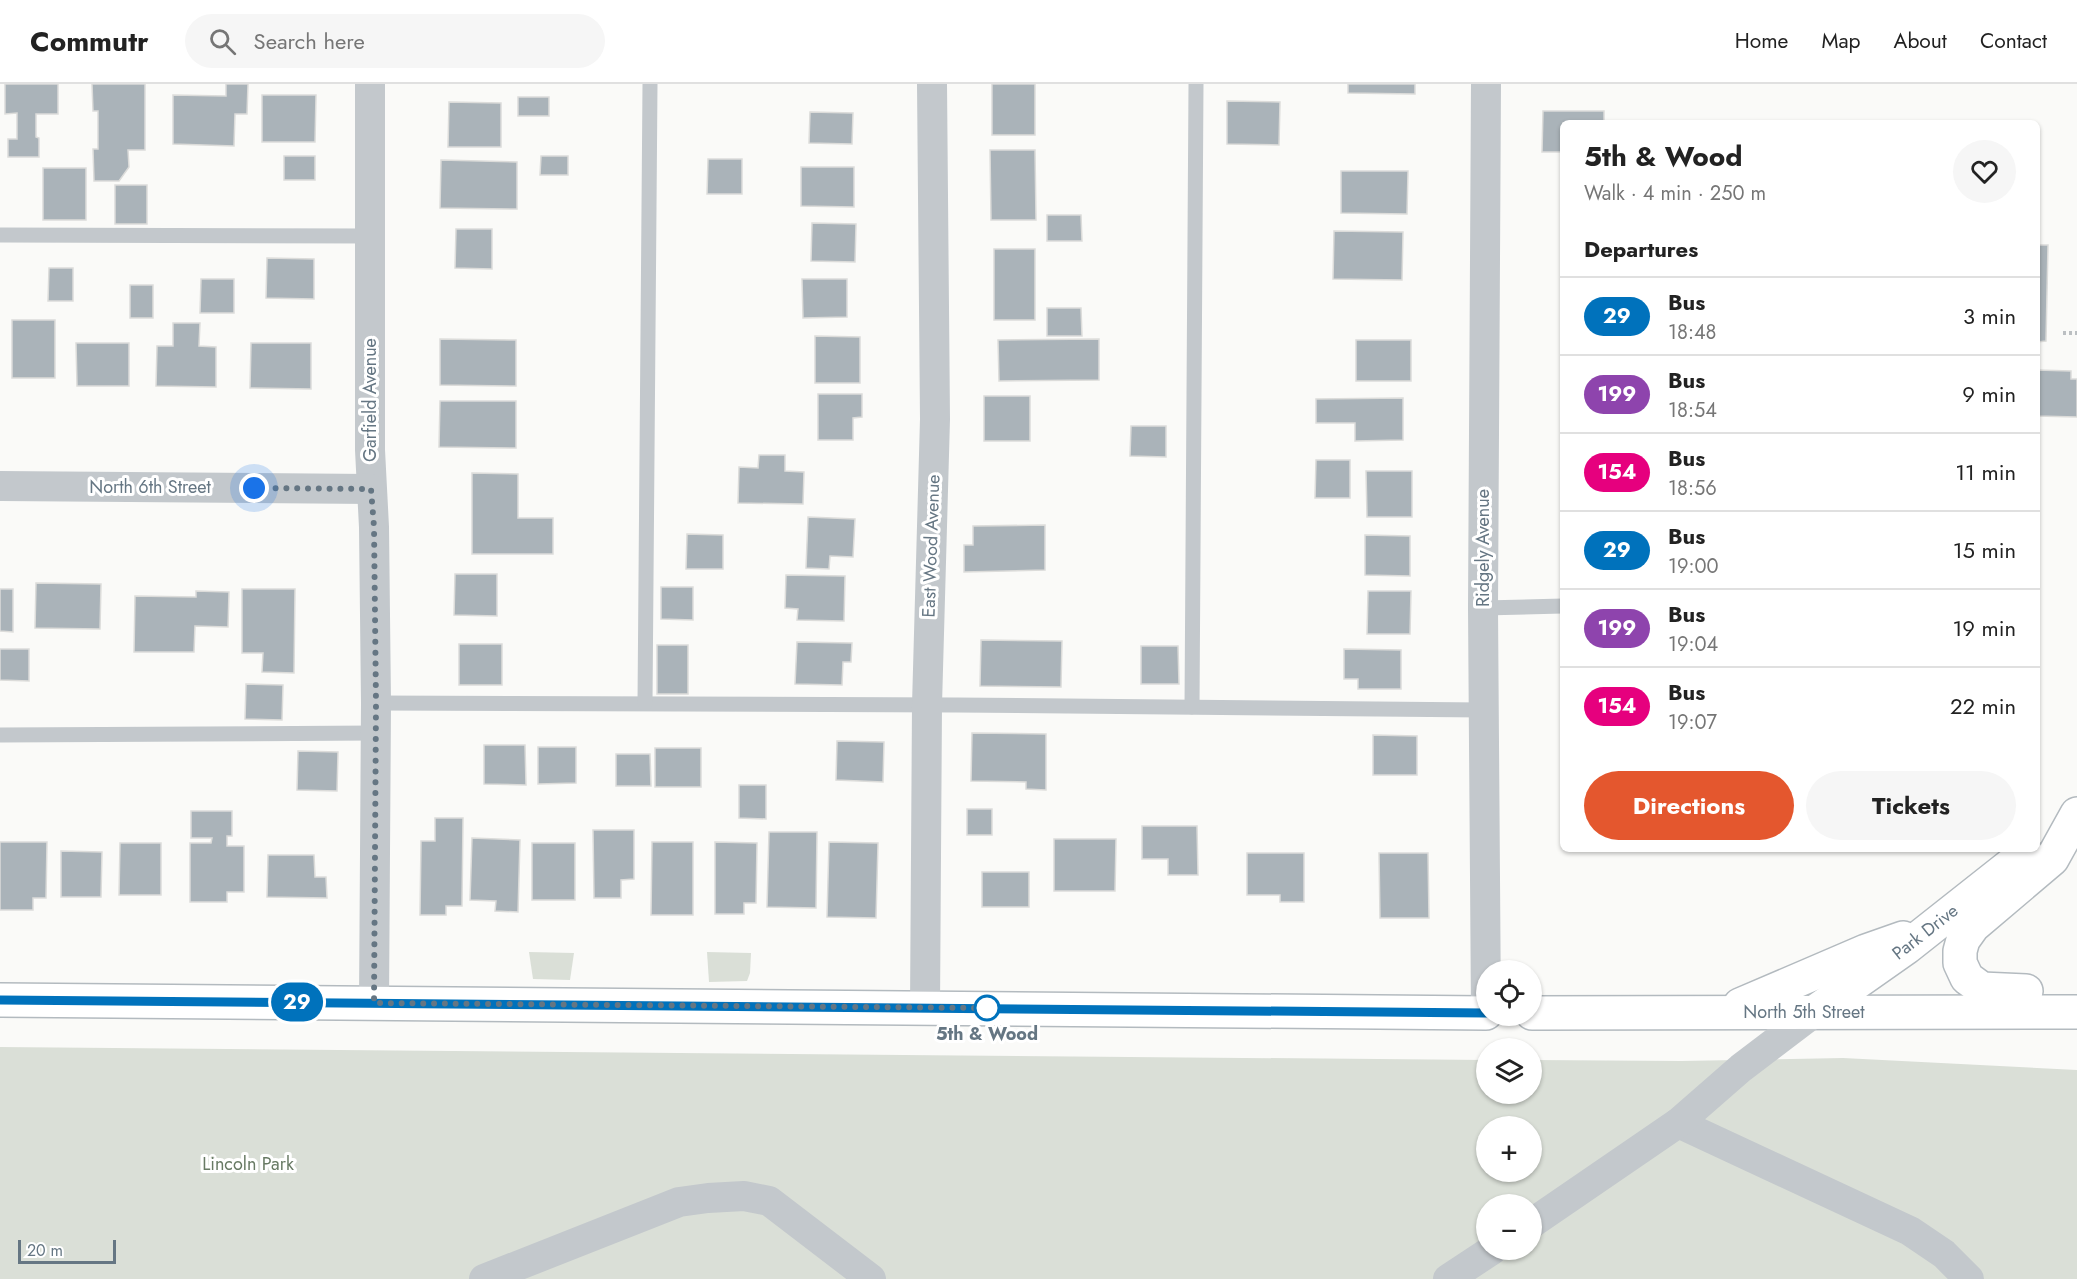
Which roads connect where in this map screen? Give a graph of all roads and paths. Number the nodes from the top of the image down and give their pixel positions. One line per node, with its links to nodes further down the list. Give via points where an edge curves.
1 (370, 84): 7 (street, Garfield Avenue)
2 (650, 84): 15 (lane)
3 (932, 84): 16 (street, East Wood Avenue, via 934,419)
4 (1196, 84): 17 (lane)
5 (1486, 84): 13 (street, Ridgely Avenue)
6 (0, 235): 7 (lane)
7 (370, 236): 11 (street, Garfield Avenue)
8 (2063, 333): 9 (path)
9 (2077, 333)
10 (0, 486): 11 (street, North 6th Street)
11 (371, 489): 14 (street, Garfield Avenue)
12 (1560, 606): 13 (lane)
13 (1483, 608): 18 (street, Ridgely Avenue)
14 (376, 703): 15 (lane); 19 (street, Garfield Avenue)
15 (645, 703): 16 (lane)
16 (927, 705): 17 (lane); 28 (street, East Wood Avenue)
17 (1192, 707): 18 (lane)
18 (1483, 710): 25 (street, Ridgely Avenue)
19 (375, 733): 20 (lane); 27 (street, Garfield Avenue)
20 (0, 735)
21 (2077, 814): 22 (main road); 31 (main road, via 2052,859 1973,926 1960,951 1960,963 1968,978 1983,989 2041,991)
22 (2040, 843)
23 (2027, 852): 24 (main road, Park Drive)
24 (1927, 930): 29 (main road, Park Drive); 30 (main road, via 1866,951)
25 (1485, 960)
26 (0, 1000): 27 (main road)
27 (374, 1003): 28 (main road)
28 (925, 1007): 32 (main road)
29 (1816, 1011): 30 (main road, North 5th Street); 31 (main road, North 5th Street); 34 (street, via 1741,1068)
30 (1723, 1012): 33 (main road, North 5th Street)
31 (2072, 1012)
32 (1476, 1013)
33 (1542, 1013)
34 (1678, 1123): 35 (street); 40 (street, via 1910,1231 1944,1254)
35 (1542, 1215)
36 (1477, 1260): 39 (street)
37 (484, 1279): 38 (street, via 679,1202 744,1196 769,1201)
38 (871, 1279)
39 (1448, 1279)
40 (1969, 1279)

